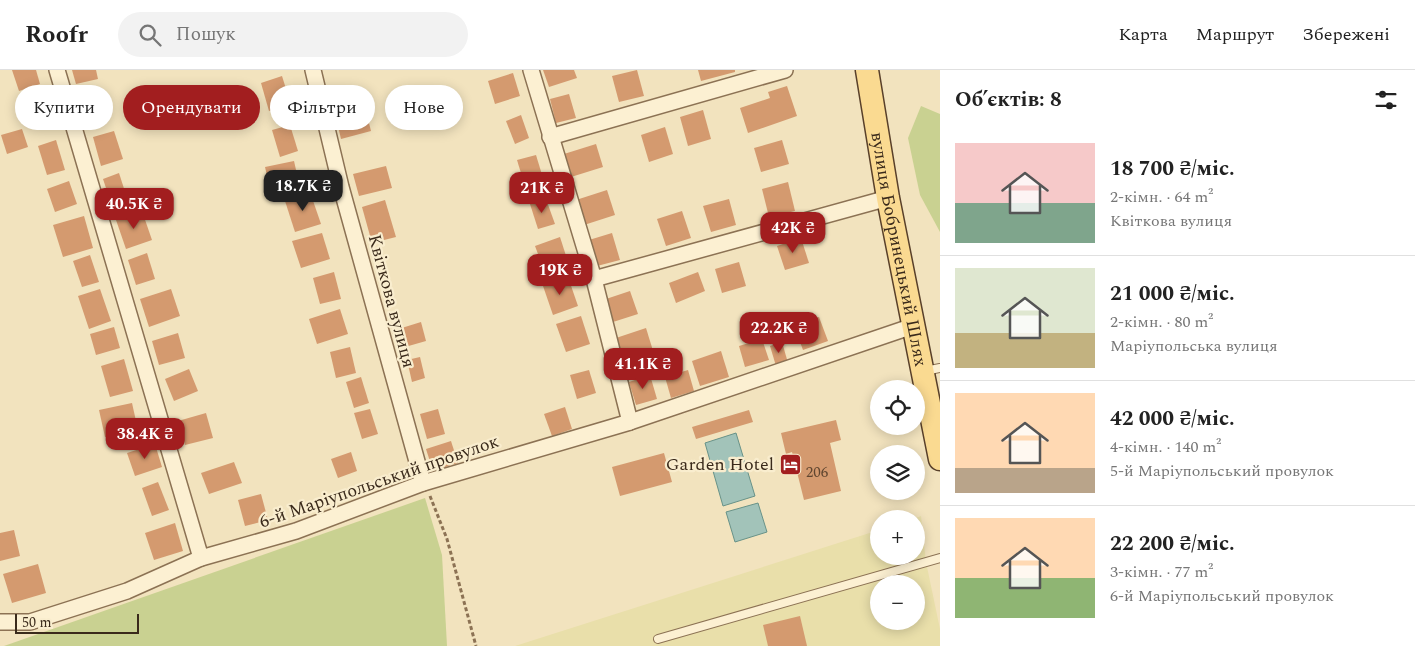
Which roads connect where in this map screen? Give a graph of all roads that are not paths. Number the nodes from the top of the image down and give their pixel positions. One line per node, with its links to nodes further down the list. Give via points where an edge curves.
1 (57, 70): 14 (street)
2 (313, 70): 13 (street, Квіткова вулиця, via 341,186)
3 (532, 70): 6 (street)
4 (785, 70): 6 (street)
5 (867, 70): 7 (main road, вулиця Бобринецький Шлях)
6 (550, 137): 8 (street)
7 (888, 198): 8 (street); 9 (main road, вулиця Бобринецький Шлях)
8 (594, 279): 11 (street)
9 (913, 326): 10 (main road, вулиця Бобринецький Шлях); 11 (street, 6-й Маріупольський провулок)
10 (932, 370): 12 (main road, вулиця Бобринецький Шлях)
11 (630, 422): 13 (street, 6-й Маріупольський провулок)
12 (940, 459)
13 (422, 482): 14 (street, 6-й Маріупольський провулок, via 296,531)
14 (201, 558): 16 (street, 6-й Маріупольський провулок, via 127,591 30,622)
15 (940, 558): 17 (lane)
16 (0, 622)
17 (658, 639)

